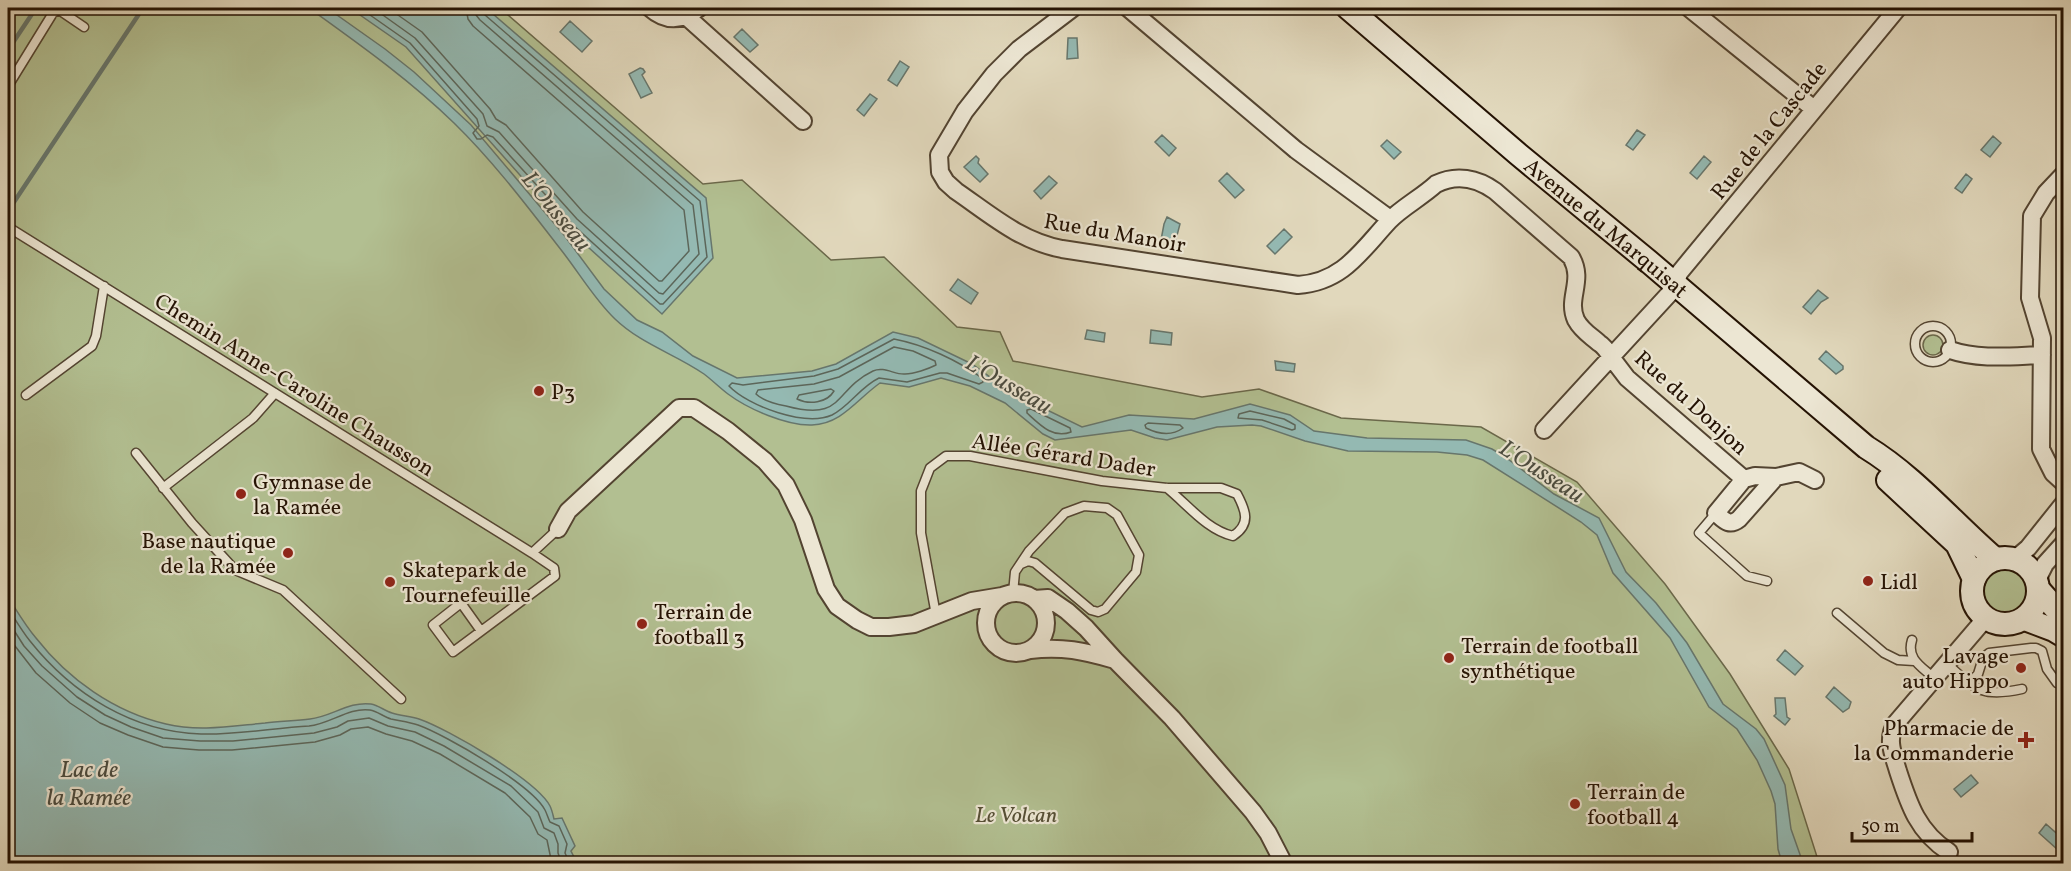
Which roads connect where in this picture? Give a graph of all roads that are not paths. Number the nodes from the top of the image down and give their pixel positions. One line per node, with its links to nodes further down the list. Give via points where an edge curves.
1 (650, 8): 7 (street, via 665,18)
2 (1073, 8): 13 (street, Rue du Manoir, via 1019,49 994,74 965,111 939,155 940,172 946,182 1023,237 1048,246 1298,285 1321,281 1342,271)
3 (1128, 8): 13 (street, via 1296,150)
4 (1348, 8): 15 (main road, Avenue du Marquisat)
5 (1689, 8): 10 (street)
6 (1898, 8): 10 (street, Rue de la Cascade)
7 (693, 12): 11 (street)
8 (84, 27): 9 (lane, via 59,10 53,13)
9 (8, 86)
10 (1814, 109): 15 (street, Rue de la Cascade)
11 (803, 121)
12 (2064, 174): 18 (street, via 2037,205 2031,222 2030,302 2041,330)
13 (1390, 219): 19 (street, Rue du Manoir, via 1444,180 1466,178 1486,184 1571,257 1578,278 1575,319)
14 (8, 227): 16 (lane, Chemin Anne-Caroline Chausson)
15 (1674, 283): 19 (street, via 1663,301); 23 (main road, Avenue du Marquisat)
16 (104, 286): 20 (lane, Chemin Anne-Caroline Chausson); 21 (lane, via 93,346)
17 (1950, 350): 17 (lane, via 1949,336 1939,327 1925,327 1916,338 1916,352 1927,362 1941,361); 18 (street, via 1978,356)
18 (2042, 355): 28 (street, via 2042,449 2048,465)
19 (1611, 357): 22 (street); 26 (street, Rue du Donjon, via 1627,378)
20 (275, 393): 29 (lane, via 253,418); 37 (lane, Chemin Anne-Caroline Chausson)
21 (26, 395)
22 (1544, 430)
23 (1866, 447): 32 (main road, Avenue du Marquisat); 36 (main road, Avenue du Marquisat, via 1890,483)
24 (136, 453): 29 (lane)
25 (1776, 477): 26 (street, Rue du Donjon); 27 (street, Rue du Donjon, via 1799,472); 33 (street, via 1736,522 1727,523)
26 (1744, 479): 33 (street, Rue du Donjon)
27 (1815, 480)
28 (2064, 483)
29 (163, 488): 62 (lane, via 235,570 283,590)
30 (1167, 488): 30 (lane, Allée Gérard Dader, via 1221,488 1238,494 1246,519 1242,530 1233,536 1222,534); 45 (lane, Allée Gérard Dader, via 1102,481 970,456 946,456 930,468 921,490 921,533)
31 (2064, 503): 38 (street, via 2028,548)
32 (1942, 509): 36 (lane); 38 (main road, Avenue du Marquisat)
33 (1716, 513): 41 (lane, via 1699,533 1747,576)
34 (558, 529): 37 (lane); 45 (street, via 568,511 680,408 694,408 765,460 786,485 803,520 826,589 837,606 872,627 914,624)
35 (2064, 543): 42 (street, via 2045,564)
36 (1957, 544): 40 (main road, Avenue du Marquisat)
37 (532, 553): 50 (lane, Chemin Anne-Caroline Chausson, via 554,568 555,576)
38 (2005, 559): 40 (main road, via 1979,571); 42 (main road, via 2024,564)
39 (1021, 564): 39 (lane, via 1065,513 1084,506 1107,508 1117,515 1139,555 1136,572 1105,609 1098,612 1035,563); 43 (lane)
40 (1974, 579): 48 (main road, via 1973,601)
41 (1767, 581)
42 (2038, 585): 47 (main road); 49 (main road, via 2038,601)
43 (1008, 595): 44 (street); 45 (street, via 972,601); 51 (street, via 990,608)
44 (1034, 599): 54 (street, via 1044,613 1045,630); 55 (street, via 1055,601)
45 (941, 613): 51 (street, via 971,615)
46 (1837, 613): 56 (lane, via 1884,653 1898,660)
47 (2064, 618)
48 (1985, 619): 49 (main road, via 2005,625); 57 (street)
49 (2025, 619): 52 (main road)
50 (481, 631): 50 (lane, via 453,652 433,625 461,603)
51 (987, 633): 54 (street, via 1005,651)
52 (2064, 636)
53 (1912, 640): 56 (lane)
54 (1029, 650): 55 (street, via 1072,648)
55 (1115, 660): 64 (street, via 1228,781 1263,826)
56 (1914, 661): 58 (lane)
57 (1946, 663): 58 (street); 60 (lane)
58 (1934, 678): 63 (street, via 1896,723 1890,742 1910,807 1937,845)
59 (2057, 683): 60 (lane, via 2047,669 2042,651 2031,648 1989,653)
60 (1969, 684): 61 (lane, via 1991,693)
61 (2022, 689)
62 (401, 699)
63 (1949, 852)
64 (1284, 864)

